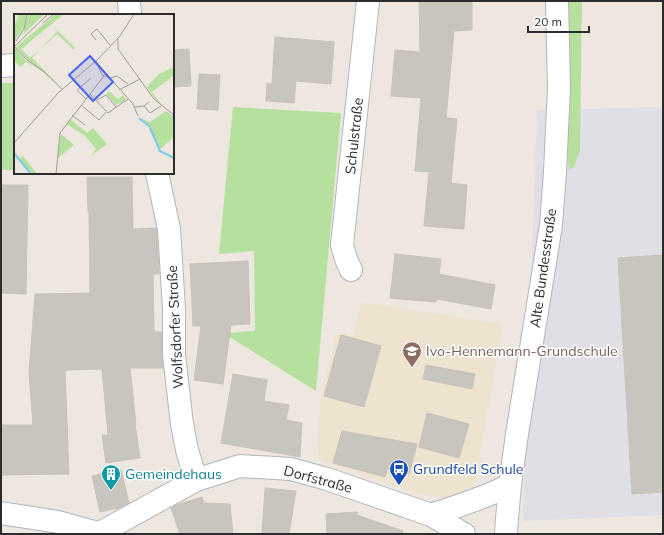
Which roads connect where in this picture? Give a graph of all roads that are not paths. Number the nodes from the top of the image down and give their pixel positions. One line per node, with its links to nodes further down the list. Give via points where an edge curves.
1 (129, 1): 4 (street)
2 (368, 1): 8 (street, Schulstraße, via 342,244)
3 (557, 1): 10 (street, Alte Bundesstraße, via 559,87 551,225)
4 (130, 14)
5 (14, 65): 6 (street)
6 (1, 66)
7 (157, 174): 9 (street, Wolfsdorfer Straße, via 169,229 174,355 182,424)
8 (351, 270)
9 (196, 480): 12 (street, Dorfstraße, via 240,466 291,469 327,478); 13 (street, Dorfstraße)
10 (510, 485): 12 (street); 15 (street, Alte Bundesstraße)
11 (1, 513): 13 (street, via 58,522)
12 (431, 515): 14 (street, Dorfstraße)
13 (98, 534)
14 (464, 534)
15 (506, 534)

